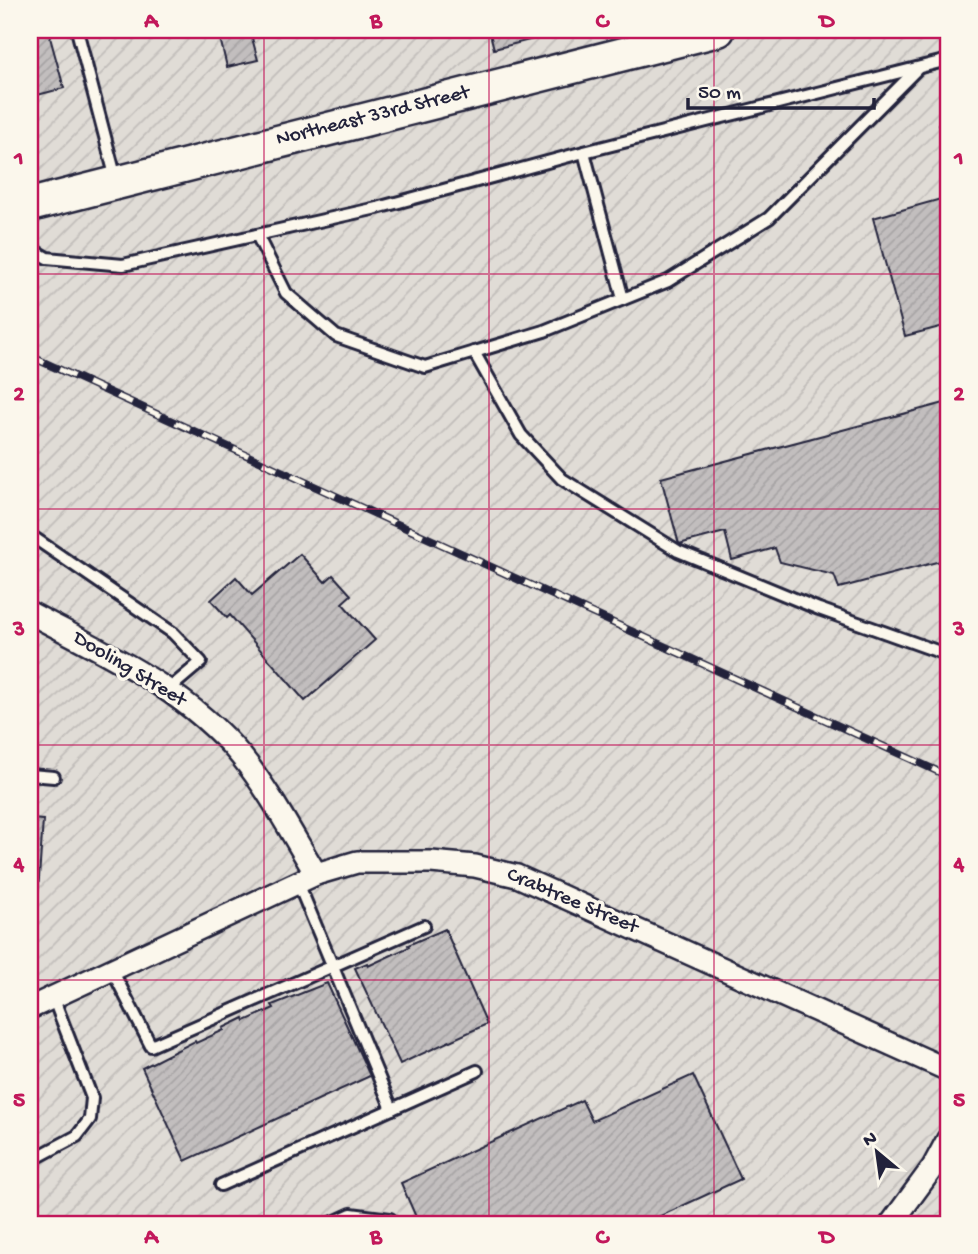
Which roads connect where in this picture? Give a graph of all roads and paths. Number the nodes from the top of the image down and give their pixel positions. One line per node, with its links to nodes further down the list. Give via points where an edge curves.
1 (77, 30): 6 (lane)
2 (718, 30): 6 (street, Northeast 33rd Street)
3 (948, 60): 4 (lane)
4 (918, 68): 5 (lane); 10 (lane, via 769,218 668,281)
5 (584, 152): 9 (lane); 10 (lane)
6 (116, 182): 7 (street, Northeast 33rd Street)
7 (30, 205)
8 (30, 234): 9 (lane, via 35,251 47,258 123,265)
9 (257, 235): 11 (lane, via 286,293 336,336 425,366)
10 (623, 299): 11 (lane, via 544,331)
11 (474, 352): 14 (lane, via 521,435 562,479 678,551)
12 (30, 535): 15 (lane, via 173,633 201,662)
13 (30, 613): 15 (street, Dooling Street)
14 (948, 655)
15 (169, 690): 18 (street, Dooling Street, via 215,727 243,758)
16 (30, 775): 17 (lane)
17 (54, 777)
18 (307, 878): 20 (lane); 21 (street, Crabtree Street); 24 (street, Crabtree Street, via 357,862 432,862 517,876)
19 (424, 926): 20 (lane)
20 (332, 966): 21 (lane, via 151,1046); 26 (lane)
21 (112, 970): 22 (street, Crabtree Street)
22 (53, 997): 23 (street, Crabtree Street); 28 (lane, via 92,1097 90,1119 77,1136)
23 (30, 1008)
24 (948, 1070)
25 (477, 1071): 26 (lane)
26 (392, 1109): 29 (lane)
27 (948, 1139): 32 (street)
28 (30, 1161)
29 (221, 1185)
30 (329, 1224): 31 (lane, via 351,1214 390,1219)
31 (393, 1224)
32 (891, 1224)

